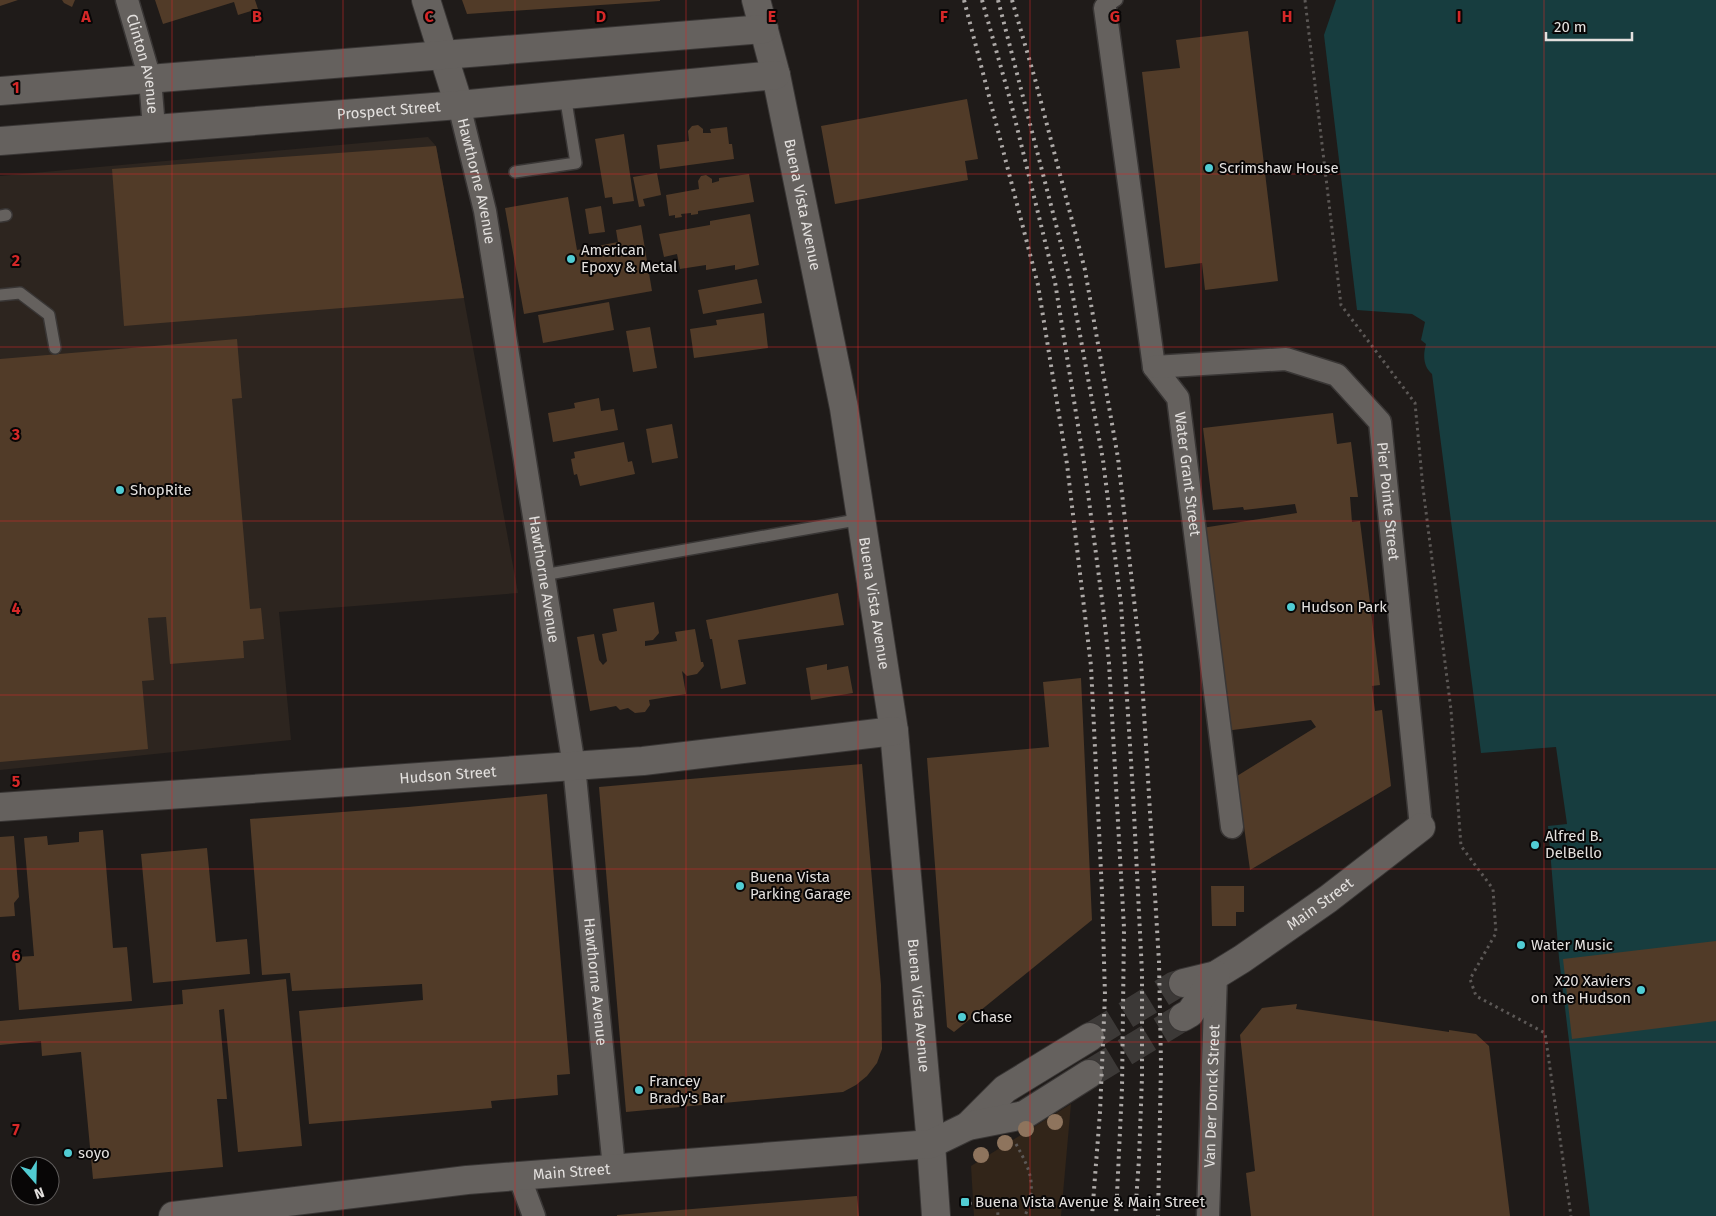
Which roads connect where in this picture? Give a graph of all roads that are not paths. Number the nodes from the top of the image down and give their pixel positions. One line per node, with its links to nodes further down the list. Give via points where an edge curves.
1 (127, 0): 8 (street, Clinton Avenue)
2 (426, 0): 6 (street, Hawthorne Avenue)
3 (756, 0): 5 (street, Buena Vista Avenue)
4 (1108, 3): 17 (street, Water Grant Street)
5 (764, 28): 6 (street); 7 (street, Buena Vista Avenue)
6 (444, 56): 8 (street); 11 (street, Hawthorne Avenue)
7 (776, 75): 10 (street, Prospect Street); 18 (street, Buena Vista Avenue, via 844,408)
8 (150, 79): 9 (street); 12 (street, Clinton Avenue)
9 (0, 91)
10 (565, 94): 11 (street, Prospect Street); 14 (lane, via 576,163)
11 (459, 105): 12 (street, Prospect Street); 19 (street, Hawthorne Avenue, via 485,211)
12 (154, 128): 13 (street, Prospect Street)
13 (0, 142)
14 (515, 172)
15 (0, 295): 16 (lane, via 20,293 49,315)
16 (55, 348)
17 (1154, 367): 23 (street, Water Grant Street, via 1178,398); 24 (street, Pier Pointe Street, via 1286,359 1337,376 1380,422)
18 (862, 519): 19 (lane); 20 (street, Buena Vista Avenue)
19 (543, 575): 21 (street, Hawthorne Avenue)
20 (894, 731): 21 (street, Hudson Street, via 643,761); 31 (street, Buena Vista Avenue)
21 (574, 766): 22 (street, Hudson Street); 32 (street, Hawthorne Avenue)
22 (0, 807)
23 (1232, 827)
24 (1421, 827): 25 (street, Main Street, via 1328,899)
25 (1216, 975): 26 (street, Main Street); 27 (street, Main Street, via 1190,1013); 38 (street, Van Der Donck Street)
26 (1183, 983)
27 (1183, 1017)
28 (1090, 1037): 30 (street, Main Street, via 1005,1089)
29 (1089, 1074): 30 (street, Main Street, via 1024,1115)
30 (968, 1126): 31 (street, Main Street)
31 (931, 1144): 32 (street, Main Street); 35 (street, Buena Vista Avenue)
32 (614, 1168): 33 (street, Main Street)
33 (519, 1176): 34 (street, Main Street, via 467,1180); 37 (street)
34 (279, 1210): 36 (street, Main Street)
35 (936, 1212)
36 (173, 1216)
37 (534, 1216)
38 (1208, 1216)

